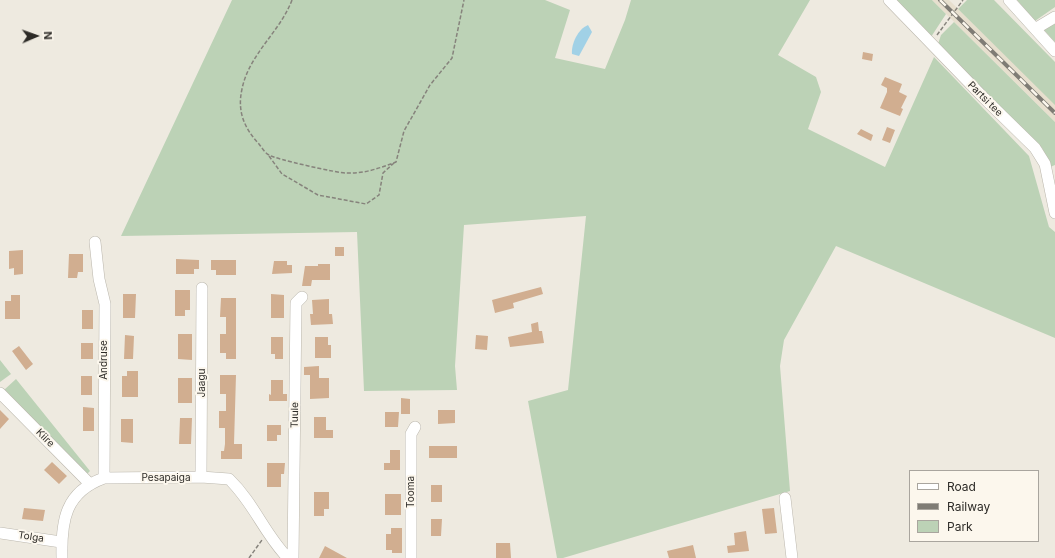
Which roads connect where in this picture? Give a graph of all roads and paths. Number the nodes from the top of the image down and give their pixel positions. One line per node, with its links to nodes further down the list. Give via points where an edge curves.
1 (292, 0): 10 (path, via 288,12 246,72 239,107 243,122 253,138)
2 (464, 0): 11 (path, via 452,58 430,85 404,131)
3 (889, 0): 8 (street, Partsi tee)
4 (963, 0): 8 (path, via 937,33)
5 (1009, 0): 7 (street)
6 (1055, 17): 7 (street)
7 (1035, 29): 9 (street)
8 (933, 47): 12 (street, Partsi tee, via 1035,148 1045,164)
9 (1055, 51)
10 (269, 155): 11 (path, via 346,173 373,171); 11 (path, via 282,174 318,196 366,204 379,194 383,173)
11 (396, 162)
12 (1055, 213)
13 (95, 242): 19 (street, Andruse, via 105,304)
14 (202, 288): 18 (street, Jaagu)
15 (302, 297): 23 (street, Tuule, via 296,303)
16 (0, 393): 20 (street, Kiire)
17 (415, 426): 30 (street, Tooma, via 411,434)
18 (201, 477): 19 (street, Pesapaiga); 24 (street, Pesapaiga, via 229,479 243,493)
19 (104, 478): 20 (street, Pesapaiga)
20 (89, 483): 25 (street, Pesapaiga, via 73,498 64,516)
21 (785, 498): 31 (street)
22 (0, 533): 25 (street, Tolga)
23 (293, 535): 24 (street, via 286,540); 29 (street, Tuule)
24 (271, 537): 27 (path, via 260,542); 28 (street, Pesapaiga)
25 (61, 542): 26 (street, Pesapaiga)
26 (62, 558)
27 (249, 558)
28 (288, 558)
29 (293, 558)
30 (411, 558)
31 (792, 558)

